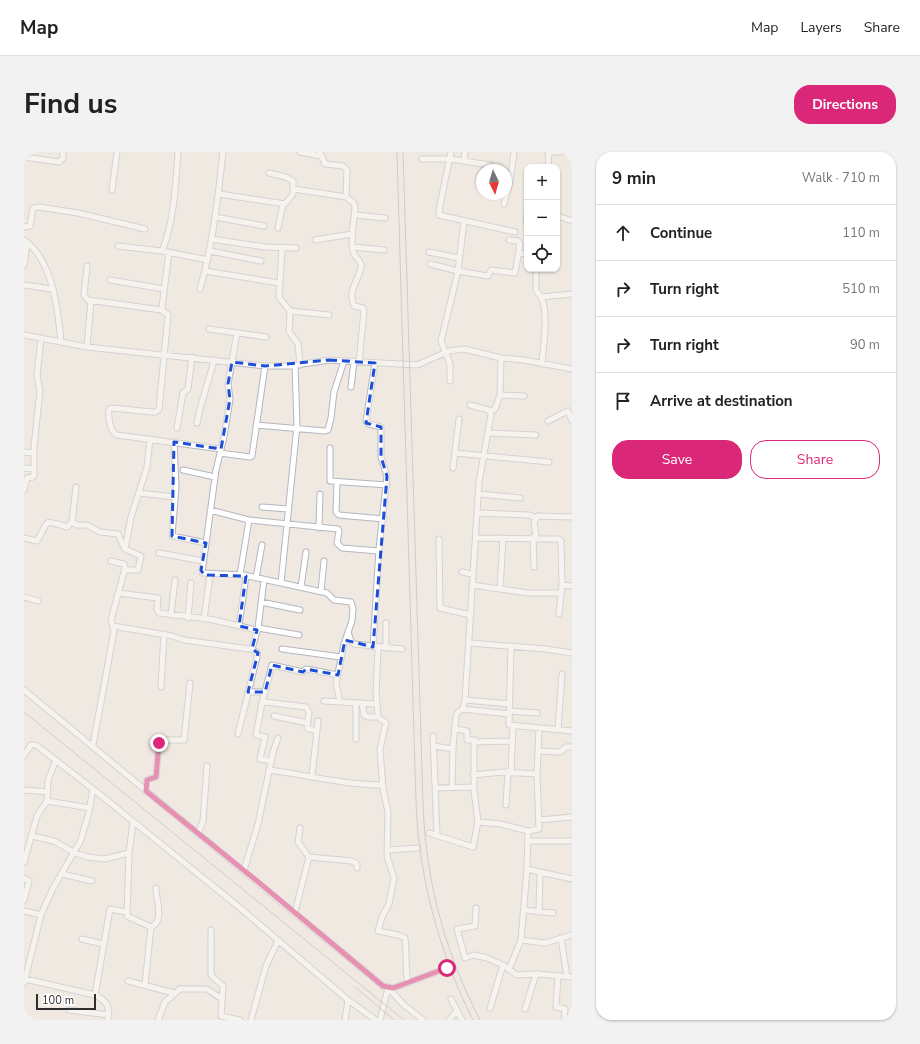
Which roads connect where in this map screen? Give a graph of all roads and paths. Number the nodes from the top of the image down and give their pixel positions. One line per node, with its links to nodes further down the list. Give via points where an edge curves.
1 (63, 152): 12 (street, via 59,162)
2 (117, 152): 20 (street)
3 (178, 152): 47 (street, via 176,185)
4 (223, 152): 21 (street)
5 (300, 152): 11 (street)
6 (451, 152): 14 (street)
7 (465, 152): 15 (street)
8 (514, 152): 24 (street)
9 (548, 152): 10 (street); 17 (street)
10 (562, 152)
11 (321, 154): 22 (street, via 325,164 343,166 347,170)
12 (24, 157)
13 (422, 158): 14 (street)
14 (450, 159): 15 (street); 29 (street, via 439,216)
15 (464, 161): 16 (street)
16 (484, 164)
17 (548, 164)
18 (269, 173): 19 (street, via 292,179)
19 (294, 189): 22 (street); 23 (street, via 288,202)
20 (112, 190)
21 (219, 194): 23 (street); 26 (street)
22 (346, 197): 25 (street, via 354,203)
23 (283, 204): 33 (street)
24 (504, 204)
25 (355, 215): 28 (street); 36 (street)
26 (215, 217): 31 (street); 37 (street)
27 (560, 217): 30 (street)
28 (385, 218)
29 (464, 221): 35 (street); 52 (street)
30 (572, 221)
31 (264, 226)
32 (24, 227): 34 (street, via 30,226 33,208 39,207 85,214)
33 (278, 228)
34 (145, 229)
35 (516, 232)
36 (352, 234): 38 (street); 42 (street)
37 (211, 238): 44 (street); 45 (street)
38 (315, 240)
39 (509, 240): 50 (street, via 519,242)
40 (25, 241): 55 (street); 64 (street, via 42,258)
41 (118, 246): 47 (street)
42 (353, 247): 46 (street); 86 (street, via 354,255 361,267 354,282 352,301 354,306 363,308 364,311)
43 (296, 248): 44 (street)
44 (282, 249): 62 (street)
45 (210, 250): 53 (street); 54 (street)
46 (384, 250)
47 (162, 251): 48 (street)
48 (169, 252): 53 (street); 65 (street)
49 (429, 252): 52 (street)
50 (519, 253): 51 (street); 59 (street, via 515,273 491,270 488,276)
51 (524, 254)
52 (459, 258): 59 (street)
53 (208, 260): 58 (street)
54 (261, 261)
55 (24, 264)
56 (430, 264): 59 (street)
57 (87, 266): 69 (street, via 84,295)
58 (205, 271): 62 (street); 66 (street)
59 (458, 272): 80 (street, via 442,341)
60 (536, 272): 68 (street, via 536,290)
61 (110, 280): 65 (street)
62 (279, 283): 71 (street, via 279,297)
63 (24, 285): 64 (street)
64 (52, 289): 78 (street)
65 (164, 289): 70 (street)
66 (200, 289)
67 (572, 294): 68 (street)
68 (541, 297): 89 (street, via 544,302)
69 (91, 301): 70 (street); 79 (street)
70 (162, 310): 81 (street, via 168,315)
71 (290, 311): 72 (street); 90 (street, via 289,332 298,344)
72 (329, 315)
73 (209, 328): 74 (street)
74 (237, 333): 76 (street); 87 (street)
75 (24, 335): 77 (street)
76 (266, 337)
77 (41, 338): 78 (street); 113 (street, via 37,376 40,391)
78 (61, 342): 79 (street)
79 (87, 347): 81 (street)
80 (446, 352): 83 (street, via 464,348); 88 (street, via 417,365); 93 (street, via 450,364)
81 (163, 354): 82 (street); 108 (street, via 159,409 156,412 112,408 108,412 114,434)
82 (192, 358): 84 (street); 104 (street, via 188,389 183,393)
83 (501, 358): 89 (street); 95 (street)
84 (214, 360): 87 (street); 102 (street)
85 (344, 361): 86 (street); 90 (street, via 320,361); 105 (street, via 334,392 332,418 328,430)
86 (356, 361): 88 (street); 94 (street)
87 (232, 362): 91 (street); 111 (street, via 228,384 230,399)
88 (375, 363): 123 (street, via 366,420 368,424 381,427 381,457 387,476)
89 (542, 364): 92 (street)
90 (297, 365): 91 (street); 105 (street)
91 (265, 366): 103 (street)
92 (572, 369)
93 (450, 381)
94 (351, 388)
95 (500, 394): 96 (street); 98 (street, via 495,409)
96 (524, 396)
97 (470, 405): 98 (street)
98 (491, 412): 106 (street)
99 (459, 419): 114 (street)
100 (548, 421): 101 (street, via 568,411)
101 (572, 421)
102 (197, 423)
103 (256, 425): 105 (street); 111 (street, via 253,453 250,457)
104 (177, 428)
105 (296, 429): 132 (street)
106 (489, 433): 107 (street); 115 (street)
107 (536, 435)
108 (150, 439): 109 (street); 126 (street, via 147,466)
109 (174, 442): 111 (street); 129 (street)
110 (330, 448): 122 (street, via 330,481)
111 (220, 451): 121 (street)
112 (24, 452): 113 (street)
113 (34, 453): 119 (street)
114 (455, 453): 115 (street); 118 (street)
115 (484, 455): 116 (street); 128 (street)
116 (549, 462)
117 (24, 468): 119 (street)
118 (453, 468)
119 (34, 469): 125 (street, via 33,477 27,478)
120 (183, 470): 121 (street)
121 (215, 478): 133 (street)
122 (337, 482): 123 (street); 137 (street, via 336,512 339,515)
123 (386, 485): 137 (street)
124 (76, 487): 139 (street)
125 (24, 490)
126 (139, 492): 129 (street); 149 (street)
127 (320, 494): 141 (street)
128 (479, 494): 130 (street); 134 (street)
129 (176, 497): 147 (street, via 172,536)
130 (520, 498)
131 (262, 506): 132 (street)
132 (288, 509): 140 (street)
133 (210, 510): 138 (street); 147 (street)
134 (477, 513): 136 (street, via 529,515); 144 (street)
135 (572, 517): 136 (street, via 548,515)
136 (536, 518): 142 (street)
137 (384, 519): 150 (street)
138 (249, 520): 140 (street); 161 (street)
139 (72, 522): 143 (street, via 67,527 49,522 37,541); 149 (street, via 100,532 118,534)
140 (287, 524): 141 (street); 166 (street)
141 (318, 528): 150 (street, via 338,529 338,543 342,548)
142 (534, 537): 145 (street); 156 (street); 168 (street, via 561,541)
143 (24, 538)
144 (476, 538): 145 (street); 159 (street)
145 (503, 538): 171 (street)
146 (439, 539): 181 (street, via 440,608)
147 (206, 543): 154 (street)
148 (262, 546): 162 (street)
149 (125, 549): 157 (street, via 140,554 141,558 138,570)
150 (379, 551): 192 (street)
151 (306, 552): 170 (street)
152 (159, 553): 154 (street)
153 (111, 561): 157 (street, via 124,564)
154 (203, 561): 160 (street, via 202,573)
155 (324, 561): 172 (street)
156 (534, 567)
157 (124, 570): 174 (street)
158 (462, 572): 159 (street)
159 (472, 574): 167 (street)
160 (210, 575): 161 (street); 183 (street)
161 (243, 576): 162 (street); 186 (street)
162 (256, 578): 164 (street)
163 (175, 580): 180 (street)
164 (264, 580): 166 (street); 177 (street)
165 (191, 583): 182 (street)
166 (281, 583): 170 (street)
167 (472, 585): 171 (street); 181 (street)
168 (562, 585): 169 (street); 173 (street)
169 (572, 586)
170 (301, 587): 172 (street)
171 (500, 589): 173 (street, via 528,593)
172 (321, 591): 188 (street, via 334,600 351,602 353,605)
173 (561, 593): 179 (street)
174 (118, 594): 180 (street, via 156,597 159,600 157,612); 185 (street, via 111,620)
175 (24, 597): 176 (street)
176 (38, 601)
177 (261, 602): 178 (street); 187 (street)
178 (300, 610)
179 (559, 614)
180 (170, 615): 182 (street)
181 (471, 615): 191 (street)
182 (188, 618): 183 (street)
183 (204, 619): 186 (street)
184 (386, 623): 194 (street)
185 (113, 626): 189 (street); 234 (street, via 108,673)
186 (239, 626): 187 (street)
187 (258, 629): 190 (street); 195 (street)
188 (348, 632): 192 (street, via 352,643); 199 (street)
189 (164, 634): 195 (street, via 184,640); 203 (street)
190 (299, 635)
191 (470, 643): 193 (street); 207 (street)
192 (375, 647): 194 (street); 213 (street)
193 (511, 647): 198 (street); 214 (street)
194 (386, 648): 197 (street)
195 (252, 649): 205 (street, via 257,653 257,657)
196 (282, 649): 199 (street)
197 (402, 649)
198 (572, 653)
199 (341, 657): 200 (street)
200 (338, 674): 206 (street, via 306,669 303,672 272,665); 209 (street, via 336,690)
201 (562, 674): 225 (street)
202 (190, 683): 254 (street, via 184,740 159,740 156,777 147,780)
203 (161, 687)
204 (24, 690): 234 (street)
205 (248, 692): 206 (street); 228 (street)
206 (265, 692): 210 (street)
207 (465, 700): 214 (street); 215 (street)
208 (324, 701): 209 (street)
209 (340, 702): 211 (street)
210 (262, 703): 221 (street, via 306,707); 241 (street, via 256,735 265,737 260,759)
211 (356, 703): 212 (street); 231 (street)
212 (362, 703): 213 (street); 219 (street, via 364,715)
213 (376, 704): 219 (street)
214 (510, 704): 216 (street)
215 (462, 709): 216 (street); 224 (street, via 457,713)
216 (509, 712): 217 (street); 222 (street, via 509,725)
217 (537, 713)
218 (274, 716): 221 (street)
219 (378, 717): 248 (street, via 386,723 380,749)
220 (318, 721): 226 (street)
221 (308, 722): 226 (street, via 308,729)
222 (513, 726): 223 (street); 233 (street)
223 (539, 728): 225 (street); 238 (street)
224 (455, 729): 232 (street, via 467,731 467,740); 237 (street)
225 (558, 730): 227 (street)
226 (317, 731): 247 (street)
227 (572, 731)
228 (238, 734)
229 (433, 736): 235 (street)
230 (278, 738): 241 (street)
231 (356, 739)
232 (475, 740): 233 (street); 246 (street)
233 (512, 741): 244 (street)
234 (93, 745): 254 (street)
235 (434, 746): 237 (street); 250 (street)
236 (572, 747): 238 (street, via 566,747 560,752)
237 (453, 750): 251 (street)
238 (538, 751): 245 (street)
239 (24, 755): 240 (street, via 33,745)
240 (56, 760): 252 (street); 255 (street, via 49,776)
241 (271, 761): 243 (street)
242 (208, 766): 266 (street, via 203,821)
243 (269, 770): 247 (street); 279 (street, via 258,824)
244 (510, 773): 245 (street); 246 (street); 257 (street)
245 (537, 774): 260 (street)
246 (474, 775): 249 (street)
247 (312, 776): 248 (street, via 356,785)
248 (383, 785): 272 (street, via 388,812)
249 (474, 787): 251 (street); 262 (street)
250 (435, 788): 251 (street); 267 (street)
251 (452, 788)
252 (94, 789): 258 (street); 261 (street)
253 (24, 790): 255 (street)
254 (146, 791): 266 (street)
255 (48, 792): 256 (street)
256 (47, 801): 258 (street); 268 (street, via 39,812)
257 (506, 804)
258 (90, 808): 273 (street)
259 (572, 817): 260 (street)
260 (539, 820): 264 (street, via 539,829)
261 (133, 822): 274 (street); 301 (street)
262 (478, 822): 264 (street, via 501,824); 267 (street, via 473,847)
263 (300, 828): 275 (street, via 298,842)
264 (528, 831): 269 (street)
265 (428, 833): 267 (street)
266 (198, 834): 279 (street)
267 (437, 834)
268 (32, 836): 273 (street, via 54,841); 276 (street)
269 (528, 840): 270 (street); 278 (street)
270 (572, 841)
271 (418, 848): 272 (street)
272 (387, 850): 311 (street, via 394,878 389,904 378,930 405,938 405,970)
273 (75, 853): 274 (street, via 104,859); 281 (street)
274 (129, 853): 290 (street)
275 (309, 857): 277 (street, via 352,861 357,864); 291 (street)
276 (24, 862)
277 (357, 868)
278 (528, 869): 280 (street); 288 (street)
279 (244, 870): 291 (street)
280 (540, 872): 283 (street); 292 (street)
281 (62, 874): 284 (street); 294 (street)
282 (24, 878): 286 (street, via 29,881)
283 (572, 879)
284 (92, 881)
285 (156, 888): 295 (street, via 159,918)
286 (24, 900)
287 (476, 908): 303 (street, via 475,926 457,929 465,958 474,955)
288 (524, 910): 292 (street); 300 (street)
289 (24, 911): 294 (street)
290 (126, 912): 295 (street, via 129,919); 302 (street, via 110,909)
291 (295, 912): 313 (street, via 383,986)
292 (540, 912): 293 (street)
293 (553, 913)
294 (41, 915): 308 (street)
295 (151, 927): 312 (street)
296 (211, 930): 316 (street, via 210,975 223,986)
297 (572, 935): 298 (street)
298 (561, 938): 300 (street, via 545,943); 309 (street)
299 (82, 939): 302 (street)
300 (520, 940): 305 (street)
301 (278, 941): 318 (street); 326 (street, via 266,966)
302 (103, 944): 315 (street)
303 (503, 964): 305 (street); 319 (street)
304 (447, 968): 311 (street)
305 (509, 969): 306 (street, via 517,975)
306 (536, 974): 307 (street); 320 (street)
307 (558, 976): 309 (street); 333 (street, via 556,1008 565,1009)
308 (25, 977): 315 (street)
309 (570, 977)
310 (128, 981): 312 (street)
311 (408, 983): 313 (street)
312 (145, 984): 314 (street)
313 (389, 988): 329 (street); 330 (street)
314 (174, 993): 316 (street, via 180,989 203,988); 324 (street, via 165,1002)
315 (95, 995): 323 (street, via 108,1005)
316 (222, 999): 325 (street, via 221,1016)
317 (451, 999): 322 (street)
318 (348, 1000): 327 (street); 328 (street)
319 (490, 1008)
320 (524, 1009)
321 (69, 1010): 323 (street)
322 (457, 1012): 331 (street); 332 (street)
323 (108, 1017)
324 (158, 1020)
325 (240, 1020)
326 (251, 1020)
327 (345, 1020)
328 (376, 1020)
329 (380, 1020)
330 (423, 1020)
331 (449, 1020)
332 (462, 1020)
333 (564, 1020)

